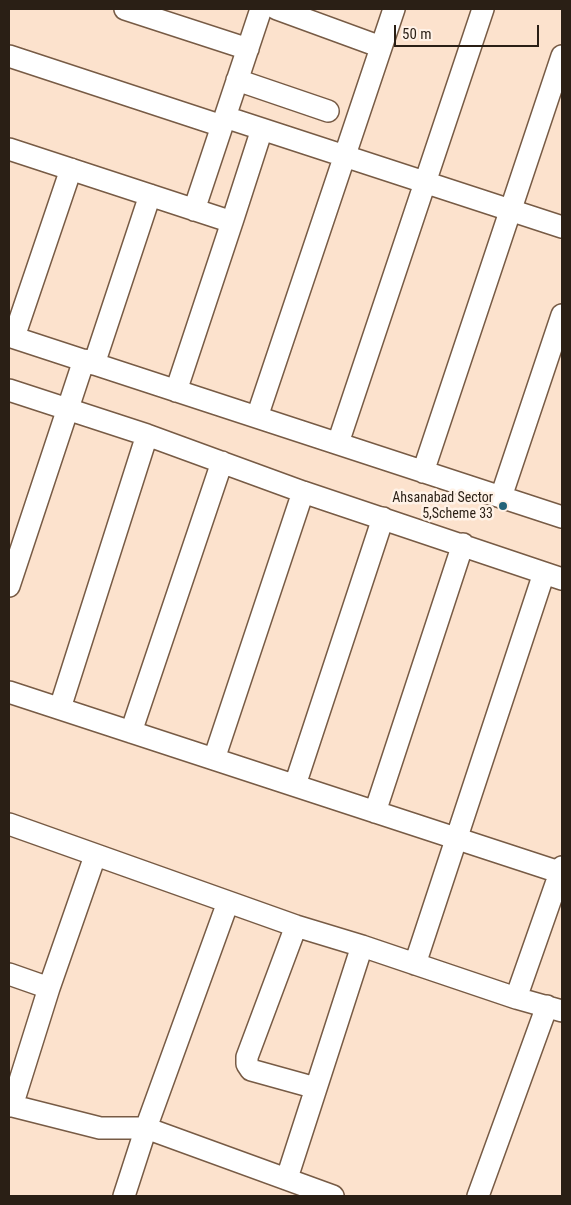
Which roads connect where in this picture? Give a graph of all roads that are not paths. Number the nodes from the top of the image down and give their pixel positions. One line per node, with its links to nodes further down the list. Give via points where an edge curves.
1 (124, 9): 7 (street)
2 (261, 9): 7 (street)
3 (277, 9): 6 (street)
4 (394, 9): 6 (street)
5 (483, 9): 17 (street)
6 (381, 46): 15 (street)
7 (248, 49): 10 (street)
8 (9, 56): 12 (street)
9 (562, 56): 20 (street)
10 (237, 80): 11 (street); 12 (street)
11 (328, 111)
12 (224, 121): 13 (street); 19 (street)
13 (262, 129): 15 (street); 21 (street)
14 (9, 149): 16 (street)
15 (344, 156): 17 (street); 29 (street)
16 (71, 169): 18 (street); 24 (street)
17 (425, 182): 20 (street); 31 (street)
18 (150, 196): 19 (street); 25 (street)
19 (194, 210): 21 (street)
20 (511, 210): 22 (street); 33 (street)
21 (232, 222): 27 (street)
22 (562, 227)
23 (562, 315): 35 (street)
24 (12, 337): 25 (street)
25 (89, 362): 27 (street); 28 (street)
26 (9, 390): 28 (street)
27 (176, 391): 29 (street)
28 (68, 409): 30 (street); 40 (street)
29 (257, 417): 31 (street)
30 (147, 435): 32 (street); 42 (street)
31 (338, 443): 33 (street)
32 (222, 462): 34 (street); 43 (street)
33 (423, 472): 35 (street)
34 (303, 492): 37 (street); 44 (street)
35 (502, 497): 36 (street)
36 (562, 517)
37 (383, 518): 38 (street); 45 (street)
38 (463, 544): 39 (street); 46 (street)
39 (553, 576): 48 (street)
40 (9, 586)
41 (9, 692): 42 (street)
42 (60, 708): 43 (street)
43 (131, 732): 44 (street)
44 (214, 759): 45 (street)
45 (295, 785): 46 (street)
46 (375, 812): 48 (street)
47 (9, 824): 49 (street)
48 (456, 838): 50 (street); 54 (street)
49 (95, 856): 51 (street); 56 (street)
50 (562, 871): 57 (street)
51 (228, 902): 52 (street); 61 (street)
52 (296, 926): 53 (street); 59 (street, via 247,1064 250,1070)
53 (362, 946): 54 (street); 59 (street)
54 (415, 964): 57 (street)
55 (9, 974): 56 (street)
56 (49, 988): 60 (street)
57 (516, 998): 58 (street)
58 (554, 1009): 65 (street)
59 (316, 1088): 62 (street)
60 (11, 1106): 61 (street, via 100,1128)
61 (146, 1128): 62 (street); 63 (street)
62 (287, 1178): 64 (street)
63 (124, 1196)
64 (333, 1196)
65 (478, 1196)

